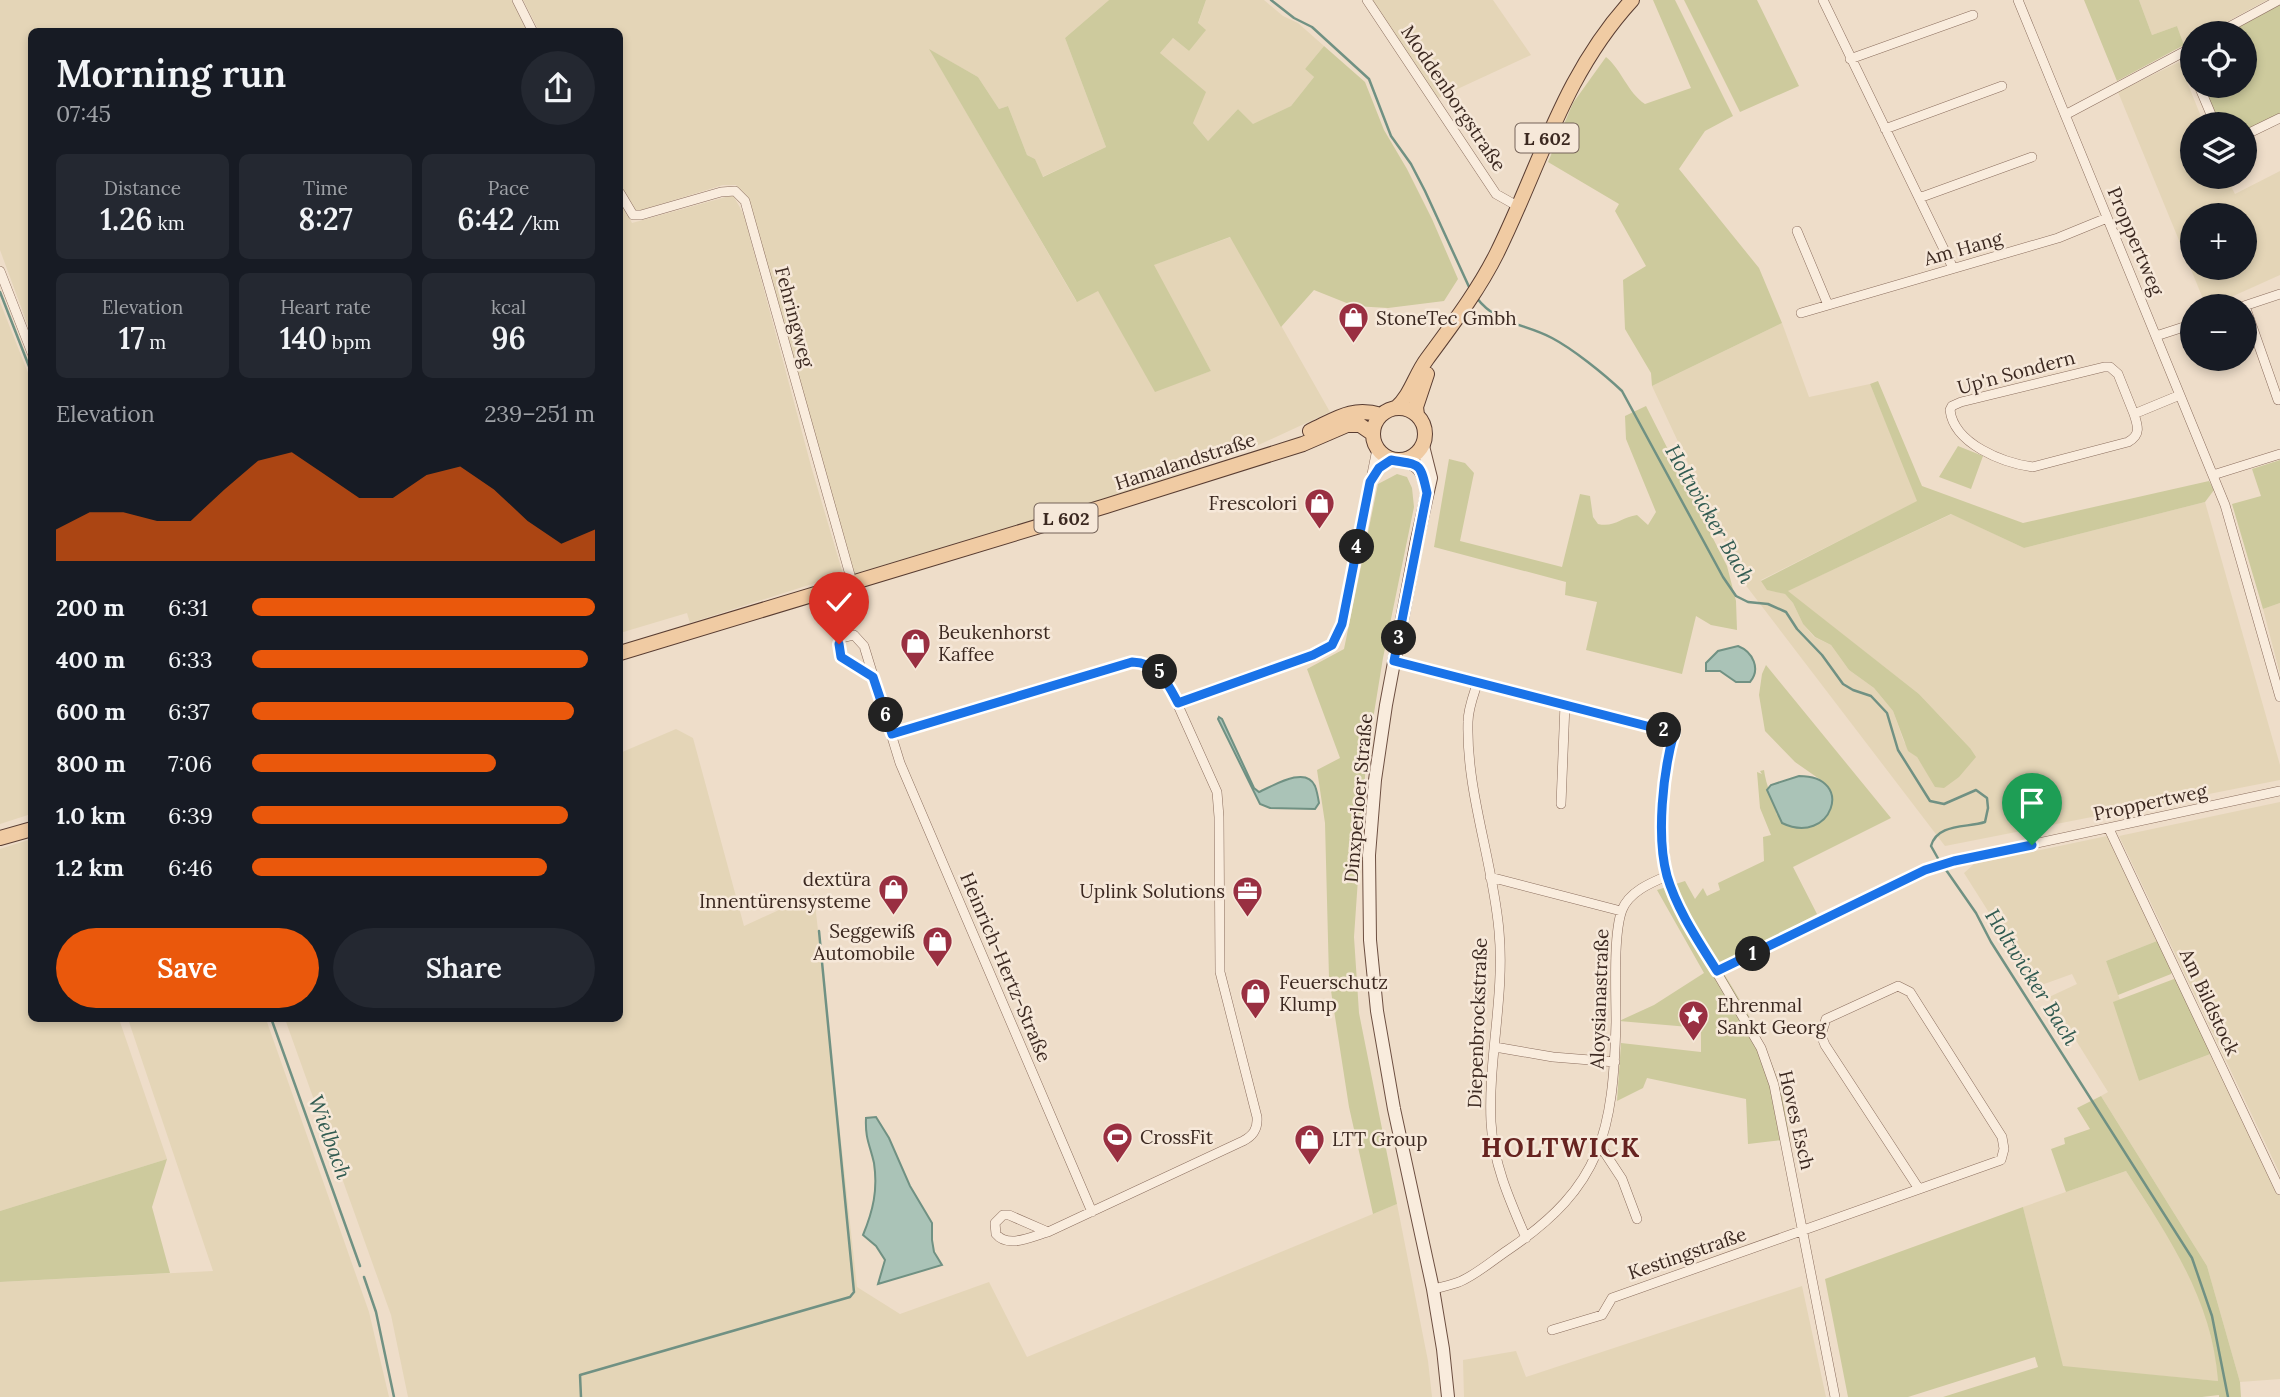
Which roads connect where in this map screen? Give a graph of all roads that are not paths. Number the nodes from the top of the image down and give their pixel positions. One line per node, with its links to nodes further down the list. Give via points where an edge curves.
1 (517, 0): 9 (street)
2 (1367, 0): 20 (street, Moddenborgstraße, via 1496,194)
3 (1632, 0): 20 (main road, L 602, via 1584,63 1552,124)
4 (1823, 0): 11 (street)
5 (2018, 0): 13 (street, Proppertweg)
6 (2279, 0): 8 (street)
7 (1973, 15): 11 (street)
8 (2240, 21)
9 (531, 28)
10 (2180, 54): 13 (street)
11 (1850, 59): 15 (street)
12 (2002, 86): 15 (street)
13 (2065, 115): 21 (street, Proppertweg)
14 (2280, 118): 16 (street)
15 (1885, 129): 19 (street)
16 (2257, 129)
17 (2032, 157): 19 (street)
18 (623, 198): 49 (street, Fehringweg, via 633,215 721,192 735,191 745,201)
19 (1919, 198): 23 (street)
20 (1519, 207): 33 (main road, L 602, via 1479,286)
21 (2107, 218): 23 (street, Am Hang, via 2058,239); 30 (street, Proppertweg)
22 (1797, 230): 27 (street)
23 (1954, 268): 27 (street, Am Hang)
24 (0, 271): 32 (street)
25 (2280, 294): 26 (street)
26 (2257, 302)
27 (1828, 305): 28 (street, Am Hang)
28 (1801, 313)
29 (2180, 328): 30 (street)
30 (2156, 336): 34 (street, Proppertweg)
31 (2257, 340): 35 (street)
32 (28, 343)
33 (1437, 346): 36 (main road); 39 (main road, L 602)
34 (2180, 395): 37 (street); 46 (street, Proppertweg)
35 (2280, 399)
36 (1395, 408): 38 (main road, L 602); 39 (main road)
37 (2134, 414): 37 (street, Up'n Sondern, via 2118,374 2110,367 1961,402 1950,410 1968,443 2033,467 2128,442 2138,432)
38 (1381, 415): 40 (main road); 43 (main road, Hamalandstraße / L 602, via 1349,412)
39 (1417, 415): 41 (main road, L 602, via 1426,433)
40 (1373, 434): 42 (main road); 43 (main road, Hamalandstraße / L 602, via 1360,425 1347,425)
41 (1423, 446): 45 (main road, via 1418,453); 48 (main road, Dinxperloer Straße, via 1431,478)
42 (1377, 449): 45 (main road); 47 (street)
43 (1279, 450): 49 (main road, Hamalandstraße / L 602)
44 (2280, 454): 46 (street)
45 (1397, 460): 47 (street, via 1379,468); 48 (main road, via 1419,468)
46 (2213, 475): 54 (street, Proppertweg)
47 (1370, 482): 55 (street, via 1342,624 1332,645)
48 (1427, 493): 51 (main road, Dinxperloer Straße)
49 (852, 582): 50 (main road, Hamalandstraße / L 602)
50 (623, 652)
51 (1394, 661): 53 (street, Hoves Esch); 77 (main road, Dinxperloer Straße, via 1371,822 1370,940 1390,1090)
52 (873, 677): 52 (street, Heinrich-Hertz-Straße, via 864,646 854,635 842,638 841,657); 57 (street, Heinrich-Hertz-Straße)
53 (1478, 681): 56 (street, Hoves Esch); 64 (street, Diepenbrockstraße, via 1468,719 1470,760)
54 (2280, 697)
55 (1178, 703): 57 (street, via 1159,672 1132,662); 72 (street, via 1217,792 1220,972 1258,1124 1249,1138)
56 (1565, 704): 59 (street); 63 (street, Hoves Esch, via 1674,733 1662,793)
57 (892, 734): 72 (street, Heinrich-Hertz-Straße, via 933,842)
58 (2280, 791): 61 (street, Proppertweg)
59 (1561, 804)
60 (28, 829): 62 (main road)
61 (2109, 829): 66 (street, Proppertweg, via 1925,870); 71 (street, Am Bildstock)
62 (0, 838)
63 (1667, 876): 65 (street, Aloysianastraße, via 1647,884); 66 (street, Hoves Esch, via 1686,920)
64 (1490, 877): 65 (street); 67 (street, Diepenbrockstraße, via 1500,954)
65 (1621, 911): 68 (street, Aloysianastraße)
66 (1717, 971): 74 (street, Hoves Esch, via 1761,1048 1774,1085)
67 (1495, 1047): 68 (street); 76 (street, Diepenbrockstraße, via 1491,1108 1496,1157)
68 (1615, 1062): 69 (street, Aloysianastraße)
69 (1601, 1147): 73 (street, via 1622,1179); 76 (street, Aloysianastraße, via 1584,1179 1556,1214)
70 (1919, 1189): 70 (street, Kestingstraße, via 1821,1035 1826,1019 1898,986 1910,992 2002,1137 2004,1149 2001,1160); 74 (street, Kestingstraße)
71 (2280, 1190)
72 (1092, 1212): 75 (street)
73 (1637, 1219)
74 (1802, 1230): 78 (street, Kestingstraße, via 1612,1298 1602,1315); 80 (street, Hoves Esch)
75 (1048, 1232): 75 (street, via 1009,1215 995,1223 996,1234 1004,1241)
76 (1526, 1238): 77 (street, Aloysianastraße, via 1460,1282)
77 (1433, 1289): 79 (main road, Dinxperloer Straße)
78 (1552, 1330)
79 (1448, 1397)
80 (1835, 1397)

